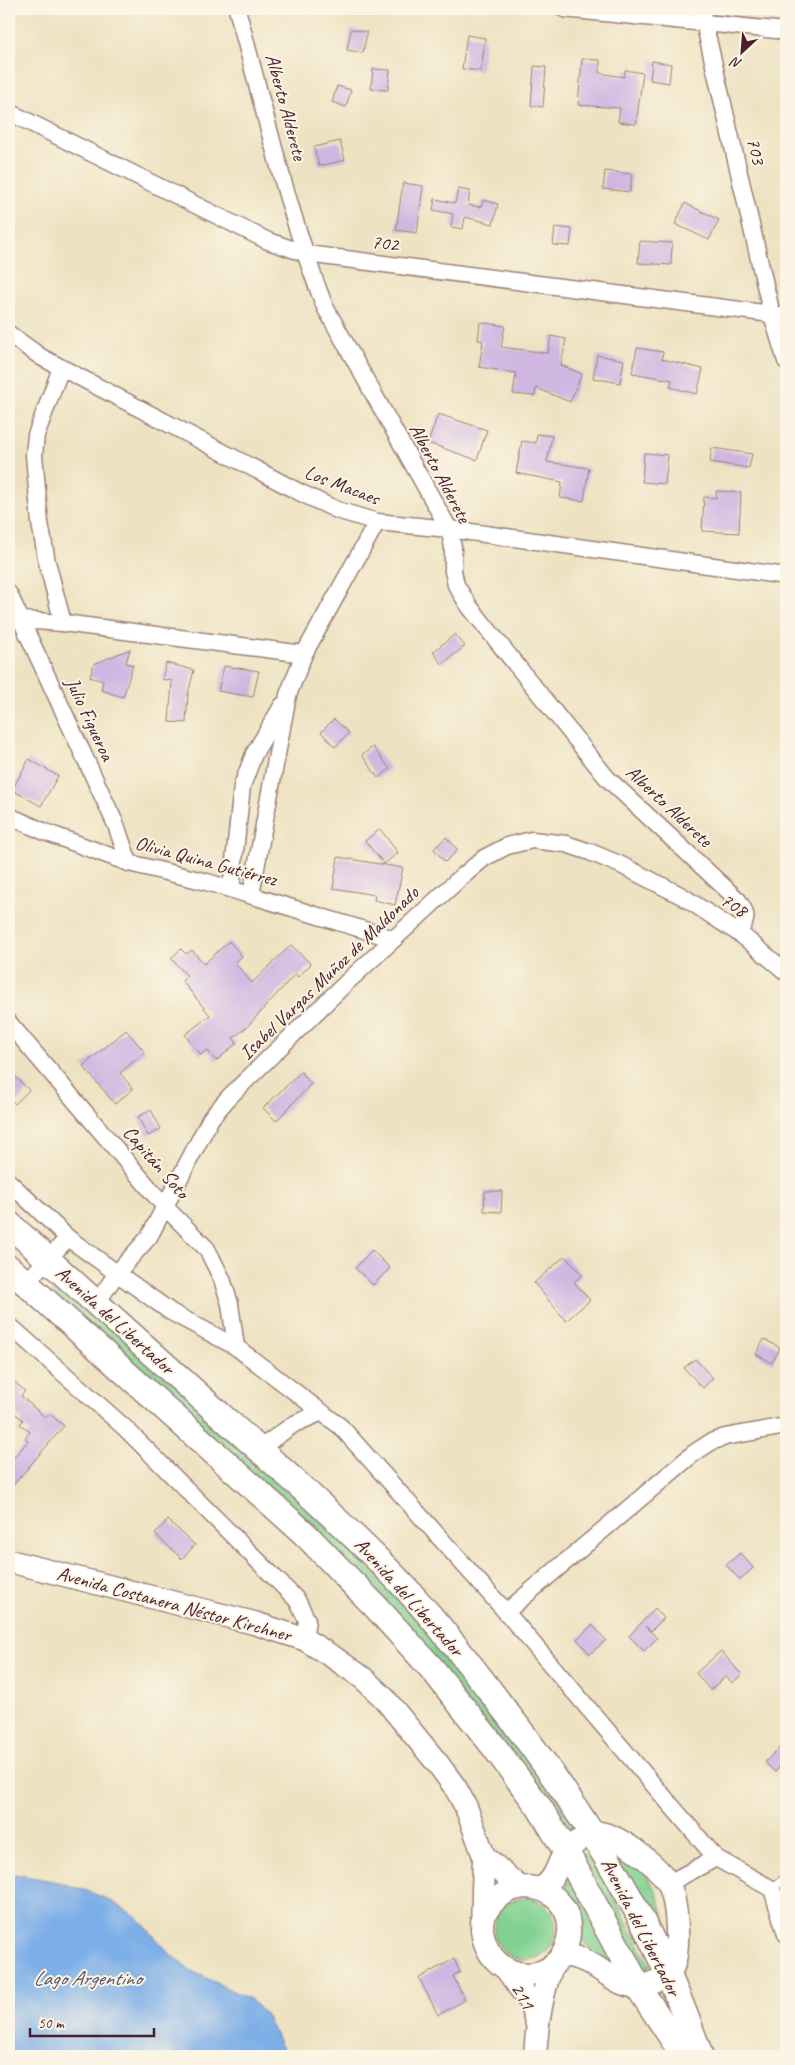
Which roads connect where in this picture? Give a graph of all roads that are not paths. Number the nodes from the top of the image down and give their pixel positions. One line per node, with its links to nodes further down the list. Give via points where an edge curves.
1 (237, 9): 6 (street, Alberto Alderete, via 294,219)
2 (564, 9): 3 (street)
3 (703, 16): 4 (street); 7 (street, 703)
4 (786, 31)
5 (9, 112): 6 (street, 702, via 268,241)
6 (307, 254): 7 (street, 702); 12 (street, Alberto Alderete, via 325,307)
7 (779, 315): 9 (street, 703)
8 (9, 334): 10 (street, Los Macaes)
9 (786, 361)
10 (61, 368): 11 (street, Los Macaes, via 299,492 337,510); 16 (street, via 36,435 34,455 40,522)
11 (377, 522): 12 (street, Los Macaes); 17 (street)
12 (449, 529): 13 (street, Los Macaes); 24 (street, Alberto Alderete, via 454,547 456,585 469,606 607,778 738,900 746,913)
13 (786, 576)
14 (9, 594): 15 (street, Julio Figueroa)
15 (21, 620): 16 (street); 20 (street, Julio Figueroa, via 116,825)
16 (63, 623): 17 (street)
17 (304, 654): 18 (street)
18 (288, 696): 21 (street, via 254,754 242,786); 22 (street)
19 (9, 816): 20 (street, Olivia Quina Gutiérrez)
20 (129, 863): 21 (street, Olivia Quina Gutiérrez)
21 (231, 889): 22 (street, Olivia Quina Gutiérrez)
22 (251, 895): 25 (street, Olivia Quina Gutiérrez)
23 (682, 896): 24 (street, 708); 25 (street, Isabel Vargas Muñoz de Maldonado, via 590,852 566,844 532,840 507,846 484,858)
24 (738, 933): 26 (street, 708)
25 (394, 939): 31 (street, Isabel Vargas Muñoz de Maldonado, via 211,1118)
26 (761, 951): 27 (street); 28 (street, 708)
27 (786, 956)
28 (786, 972)
29 (9, 1023): 31 (street, Capitán Soto)
30 (9, 1182): 33 (street, Avenida del Libertador)
31 (166, 1208): 35 (street, Isabel Vargas Muñoz de Maldonado, via 149,1237); 39 (street, Capitán Soto, via 207,1249 230,1304)
32 (9, 1224): 34 (main road, Avenida del Libertador)
33 (68, 1238): 34 (street); 35 (street, Avenida del Libertador)
34 (47, 1259): 36 (street); 37 (main road, Avenida del Libertador)
35 (117, 1273): 37 (street, Isabel Vargas Muñoz de Maldonado); 39 (street, Avenida del Libertador, via 171,1312)
36 (17, 1276): 47 (main road, Avenida del Libertador, via 305,1534 376,1607 434,1671 495,1748)
37 (96, 1304): 42 (main road, Avenida del Libertador)
38 (9, 1325): 45 (street, via 125,1428 298,1600 307,1620)
39 (236, 1347): 40 (street, Avenida del Libertador)
40 (322, 1412): 42 (street, via 294,1424); 44 (street, Avenida del Libertador, via 341,1427)
41 (786, 1426): 44 (street, via 724,1438 694,1453)
42 (259, 1449): 46 (main road, Avenida del Libertador, via 338,1520 453,1642 541,1756)
43 (9, 1561): 45 (street, Avenida Costanera Néstor Kirchner, via 254,1623)
44 (506, 1612): 49 (street, Avenida del Libertador)
45 (304, 1639): 48 (street, Avenida Costanera Néstor Kirchner, via 363,1678 384,1698 455,1787)
46 (592, 1833): 47 (street); 51 (street, via 614,1837 643,1856); 58 (main road, Avenida del Libertador)
47 (566, 1851): 52 (street, via 554,1878 548,1884); 59 (main road, Avenida del Libertador)
48 (484, 1856): 52 (street, Avenida Costanera Néstor Kirchner); 54 (street)
49 (716, 1858): 51 (street); 53 (street, Avenida del Libertador)
50 (786, 1877): 53 (lane)
51 (669, 1883): 58 (street, via 678,1939)
52 (529, 1888): 54 (street, via 507,1891 488,1907); 56 (street, via 552,1896 568,1919 567,1944)
53 (772, 1890): 55 (street)
54 (484, 1918): 57 (street, via 482,1930 488,1954)
55 (786, 1934)
56 (558, 1960): 57 (street, via 543,1971 531,1974); 59 (street, via 577,1957 622,1983); 60 (street, 211, via 546,1982)
57 (507, 1970): 60 (street, 211, via 530,2002)
58 (669, 1974): 59 (street); 63 (main road, Avenida del Libertador)
59 (639, 1988): 62 (main road, Avenida del Libertador)
60 (537, 2024): 61 (street, 211)
61 (535, 2056)
62 (684, 2056)
63 (700, 2056)

